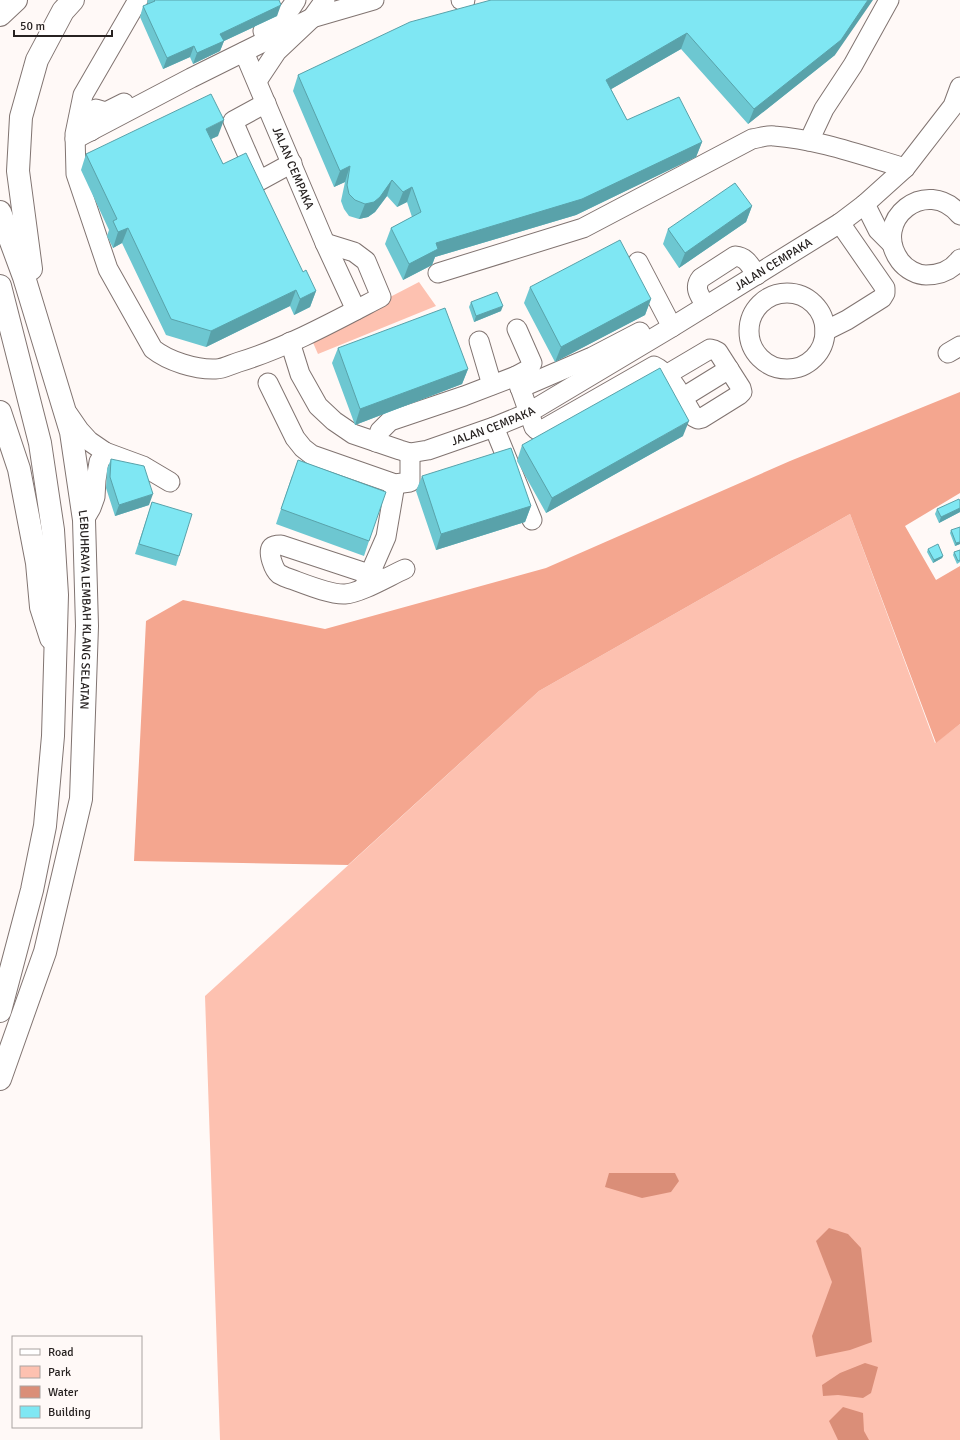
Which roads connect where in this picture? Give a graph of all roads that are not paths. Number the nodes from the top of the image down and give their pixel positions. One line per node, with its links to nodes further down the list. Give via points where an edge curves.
1 (16, 0): 10 (highway)
2 (73, 0): 34 (highway, via 64,11 37,60 21,117 18,171)
3 (138, 0): 16 (street, via 83,95)
4 (296, 0): 16 (street, via 289,13 274,26 106,112 96,109 88,114)
5 (325, 0): 11 (street)
6 (374, 0): 11 (street)
7 (461, 0): 8 (street)
8 (465, 0)
9 (889, 0): 17 (street, via 853,65 824,109)
10 (0, 15)
11 (312, 18): 12 (street); 13 (street, via 277,51)
12 (244, 52): 13 (street, JALAN CEMPAKA); 16 (street)
13 (257, 81): 15 (street, JALAN CEMPAKA)
14 (960, 87): 19 (street, JALAN CEMPAKA, via 953,106)
15 (266, 103): 18 (street, JALAN CEMPAKA); 18 (street, via 233,121 259,181)
16 (83, 135): 38 (street, via 76,174 108,269 153,349 188,366 216,369 256,357)
17 (809, 142): 19 (street); 28 (street, via 772,136 752,139 583,228)
18 (292, 163): 24 (street, JALAN CEMPAKA)
19 (905, 168): 20 (street, JALAN CEMPAKA)
20 (865, 204): 23 (street, JALAN CEMPAKA); 25 (street, via 878,230)
21 (0, 212): 34 (highway, LEBUHRAYA LEMBAH KLANG SELATAN)
22 (960, 215): 25 (street, via 943,201 916,201 896,218 892,230)
23 (840, 223): 29 (street, JALAN CEMPAKA); 36 (street, via 885,288 885,293 882,298)
24 (325, 242): 32 (street, JALAN CEMPAKA); 32 (street, via 354,252 366,261 381,297)
25 (892, 244): 26 (street, via 902,265 912,272 924,275 947,271)
26 (960, 259)
27 (638, 262): 33 (street)
28 (438, 274)
29 (757, 275): 31 (street, JALAN CEMPAKA); 31 (street, via 746,260 741,256 735,256 697,283 697,289)
30 (0, 286): 59 (highway, via 40,443 53,530 57,595)
31 (706, 306): 33 (street, JALAN CEMPAKA)
32 (356, 310): 38 (street)
33 (669, 321): 39 (street, JALAN CEMPAKA); 42 (street, via 592,357)
34 (38, 322): 47 (highway, LEBUHRAYA LEMBAH KLANG SELATAN)
35 (517, 329): 42 (street, via 532,363)
36 (825, 331): 36 (street, via 818,354 804,365 786,370 775,368 755,354 748,331 757,306 780,293 794,293 816,306 823,318)
37 (479, 341): 44 (street)
38 (290, 342): 51 (street, JALAN CEMPAKA, via 300,374 318,406 353,434)
39 (610, 364): 45 (street); 49 (street, JALAN CEMPAKA)
40 (729, 369): 41 (street, via 718,352 710,350); 46 (street); 46 (street, via 742,392 702,418 694,417)
41 (666, 375): 45 (street, via 654,366); 46 (street)
42 (518, 382): 44 (street); 49 (street)
43 (268, 384): 54 (street, via 295,438 302,448 312,455)
44 (492, 385): 51 (street, via 390,421 380,431)
45 (620, 386): 49 (street, via 542,430 534,427)
46 (682, 398)
47 (63, 406): 52 (street, via 89,441); 56 (highway, LEBUHRAYA LEMBAH KLANG SELATAN, via 71,432)
48 (0, 412): 59 (highway, via 19,469 37,563 41,607)
49 (528, 413): 50 (street, JALAN CEMPAKA)
50 (494, 427): 53 (street, JALAN CEMPAKA, via 428,450); 57 (street, via 497,453)
51 (376, 442): 53 (street, JALAN CEMPAKA)
52 (105, 452): 55 (street, via 144,466); 56 (street, via 99,462 95,497)
53 (410, 453): 54 (street)
54 (410, 481): 58 (street, via 386,537 372,580)
55 (170, 482)
56 (84, 520): 61 (highway, LEBUHRAYA LEMBAH KLANG SELATAN, via 87,626 81,799 45,952)
57 (532, 520)
58 (405, 569)
59 (56, 652): 60 (highway, via 53,736 45,826 32,890)
60 (0, 1011)
61 (0, 1080)

